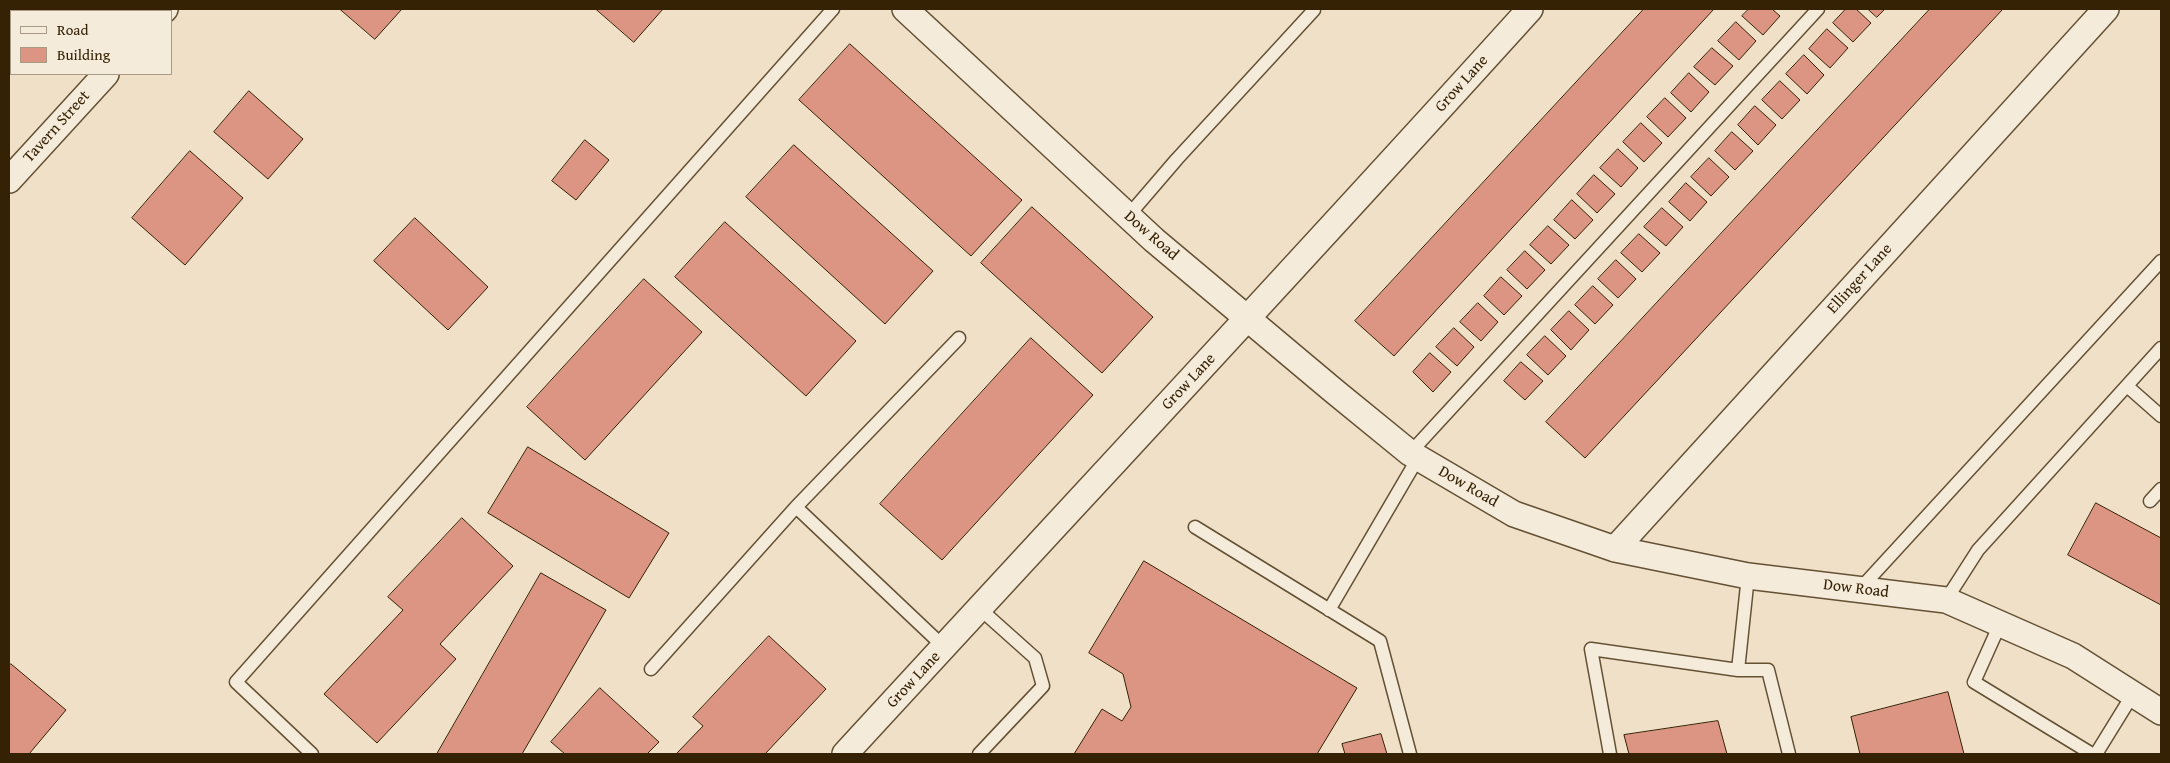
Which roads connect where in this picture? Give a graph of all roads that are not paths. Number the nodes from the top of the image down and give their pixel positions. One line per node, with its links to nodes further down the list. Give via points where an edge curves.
1 (833, 9): 33 (lane, via 236,682)
2 (905, 9): 9 (street, Dow Road)
3 (1818, 9): 16 (lane)
4 (2106, 9): 21 (street, Ellinger Lane)
5 (1314, 10): 9 (lane)
6 (1526, 10): 11 (street, Grow Lane)
7 (105, 75): 8 (street, Tavern Street)
8 (9, 180)
9 (1128, 216): 11 (street, Dow Road)
10 (2161, 261): 23 (lane)
11 (1249, 318): 16 (street, Dow Road); 25 (street, Grow Lane)
12 (959, 338): 19 (lane)
13 (2161, 348): 14 (lane)
14 (2127, 386): 15 (lane); 24 (lane, via 1978,550)
15 (2161, 416)
16 (1414, 455): 21 (street, Dow Road, via 1514,514); 26 (lane)
17 (2161, 489): 18 (lane)
18 (2150, 500)
19 (796, 507): 28 (lane); 29 (lane)
20 (1195, 527): 26 (lane)
21 (1615, 549): 22 (street, Dow Road)
22 (1748, 576): 23 (street, Dow Road); 30 (lane)
23 (1859, 590): 24 (street, Dow Road)
24 (1946, 600): 27 (street, Dow Road)
25 (979, 608): 28 (street, Grow Lane); 35 (lane, via 1035,658 1043,686)
26 (1329, 610): 36 (lane, via 1380,641)
27 (2000, 624): 31 (street, Dow Road, via 2073,656); 39 (lane, via 1974,682)
28 (944, 646): 34 (street, Grow Lane)
29 (651, 670)
30 (1738, 670): 37 (lane, via 1591,648); 38 (lane, via 1768,670)
31 (2133, 694): 32 (street, Dow Road); 39 (lane)
32 (2161, 712)
33 (312, 754)
34 (845, 754)
35 (979, 754)
36 (1410, 754)
37 (1610, 754)
38 (1789, 754)
39 (2094, 754)

